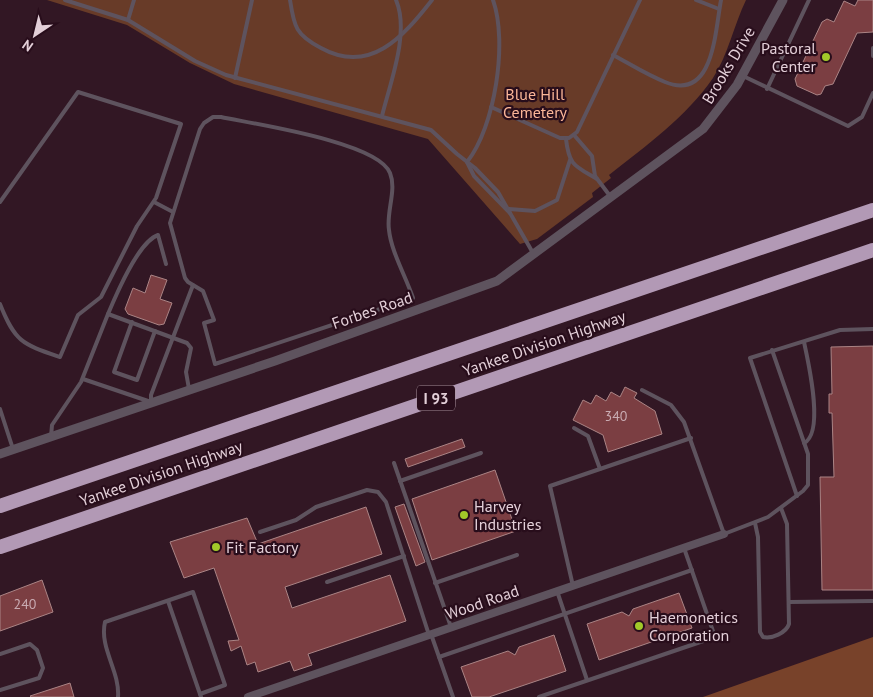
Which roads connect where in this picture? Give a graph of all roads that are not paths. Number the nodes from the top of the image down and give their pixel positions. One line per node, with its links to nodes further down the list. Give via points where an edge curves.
1 (65, 0): 14 (lane)
2 (134, 0): 14 (lane)
3 (252, 0): 20 (lane)
4 (290, 0): 15 (lane, via 293,22 299,33 321,48 345,58 376,54)
5 (396, 0): 15 (lane, via 401,15)
6 (432, 0): 15 (lane)
7 (493, 0): 23 (lane, via 500,54)
8 (640, 0): 17 (lane)
9 (696, 0): 13 (lane)
10 (721, 0): 13 (lane)
11 (783, 0): 19 (street, Brooks Drive)
12 (809, 0): 21 (lane)
13 (719, 9): 17 (lane, via 708,66 689,84 664,82)
14 (128, 20): 20 (lane, via 195,61)
15 (401, 32): 24 (lane)
16 (873, 48): 18 (lane)
17 (613, 55): 26 (lane)
18 (873, 56)
19 (743, 76): 21 (lane); 25 (street, Brooks Drive)
20 (235, 78): 24 (lane)
21 (767, 89): 22 (lane, via 848,126 860,120)
22 (873, 93)
23 (491, 107): 27 (lane); 29 (lane, via 478,145)
24 (382, 116): 29 (lane, via 431,130)
25 (713, 118): 31 (street, Forbes Road, via 694,137)
26 (574, 135): 27 (lane); 30 (lane, via 593,159)
27 (566, 139): 28 (lane)
28 (570, 160): 30 (lane, via 579,170); 35 (lane, via 556,200 535,211)
29 (467, 162): 35 (lane, via 498,192); 35 (lane, via 474,176 497,202)
30 (597, 179): 31 (lane)
31 (612, 198): 38 (street, Forbes Road)
32 (0, 202): 33 (lane, via 73,96 80,91 181,124)
33 (154, 202): 36 (lane); 41 (lane, via 137,226 102,296 78,315 60,357 21,341)
34 (873, 210): 65 (highway, Yankee Division Highway / I 93)
35 (510, 211): 38 (lane)
36 (172, 212): 40 (lane, via 170,226 185,278); 40 (lane, via 200,129 210,118 227,118 353,147 379,160 390,172 389,232 413,298 215,364 204,323 214,320 205,294)
37 (873, 250): 70 (highway, Yankee Division Highway / I 93)
38 (535, 255): 50 (street, Forbes Road, via 497,281 476,290)
39 (166, 264): 42 (lane, via 158,235 143,246)
40 (193, 285): 46 (lane)
41 (0, 304)
42 (108, 314): 43 (lane); 49 (lane)
43 (132, 322): 45 (lane); 45 (lane, via 114,372 137,380)
44 (873, 328): 47 (lane, via 840,330)
45 (155, 331): 46 (lane)
46 (174, 338): 50 (lane, via 191,348 186,372); 52 (lane)
47 (804, 342): 48 (lane); 57 (lane, via 812,385 814,431)
48 (772, 350): 57 (lane); 64 (lane, via 750,358)
49 (83, 379): 52 (lane); 55 (lane, via 53,422)
50 (189, 389): 52 (street, Forbes Road)
51 (642, 390): 56 (lane, via 675,409)
52 (151, 402): 55 (street, Forbes Road)
53 (0, 409): 58 (lane)
54 (574, 428): 62 (lane, via 588,436)
55 (51, 437): 58 (street, Forbes Road)
56 (691, 438): 62 (lane); 69 (lane)
57 (804, 443): 64 (lane, via 809,479 805,490)
58 (13, 449): 59 (street, Forbes Road)
59 (0, 454)
60 (481, 454): 63 (lane)
61 (394, 463): 63 (lane)
62 (600, 469): 77 (lane, via 550,486)
63 (400, 481): 76 (lane)
64 (797, 496): 66 (lane)
65 (0, 506)
66 (781, 508): 67 (lane); 81 (lane, via 787,524)
67 (754, 523): 69 (lane); 81 (lane, via 758,537 760,632 763,637 770,638 787,629)
68 (260, 532): 73 (lane, via 298,519 316,507 373,490 386,502)
69 (724, 534): 71 (street, Wood Road)
70 (0, 547)
71 (684, 548): 74 (lane); 77 (street, Wood Road)
72 (517, 555): 76 (lane)
73 (404, 556): 75 (lane); 84 (lane)
74 (692, 570): 82 (lane); 87 (lane, via 715,637)
75 (327, 582)
76 (436, 583): 83 (lane)
77 (573, 586): 78 (street, Wood Road)
78 (557, 591): 82 (lane); 83 (street, Wood Road)
79 (168, 601): 89 (lane); 89 (lane, via 193,592 219,666 225,685); 90 (lane, via 106,622 104,638 118,686)
80 (873, 601): 81 (lane)
81 (789, 602)
82 (564, 614): 86 (lane); 87 (lane)
83 (451, 628): 84 (street, Wood Road)
84 (430, 635): 86 (lane); 91 (street, Wood Road)
85 (0, 654): 88 (lane, via 30,644 37,650 43,668 39,678)
86 (439, 657): 92 (lane)
87 (587, 680): 93 (lane)
88 (0, 690)
89 (201, 695)
90 (118, 697)
91 (248, 697)
92 (453, 697)
93 (539, 697)

